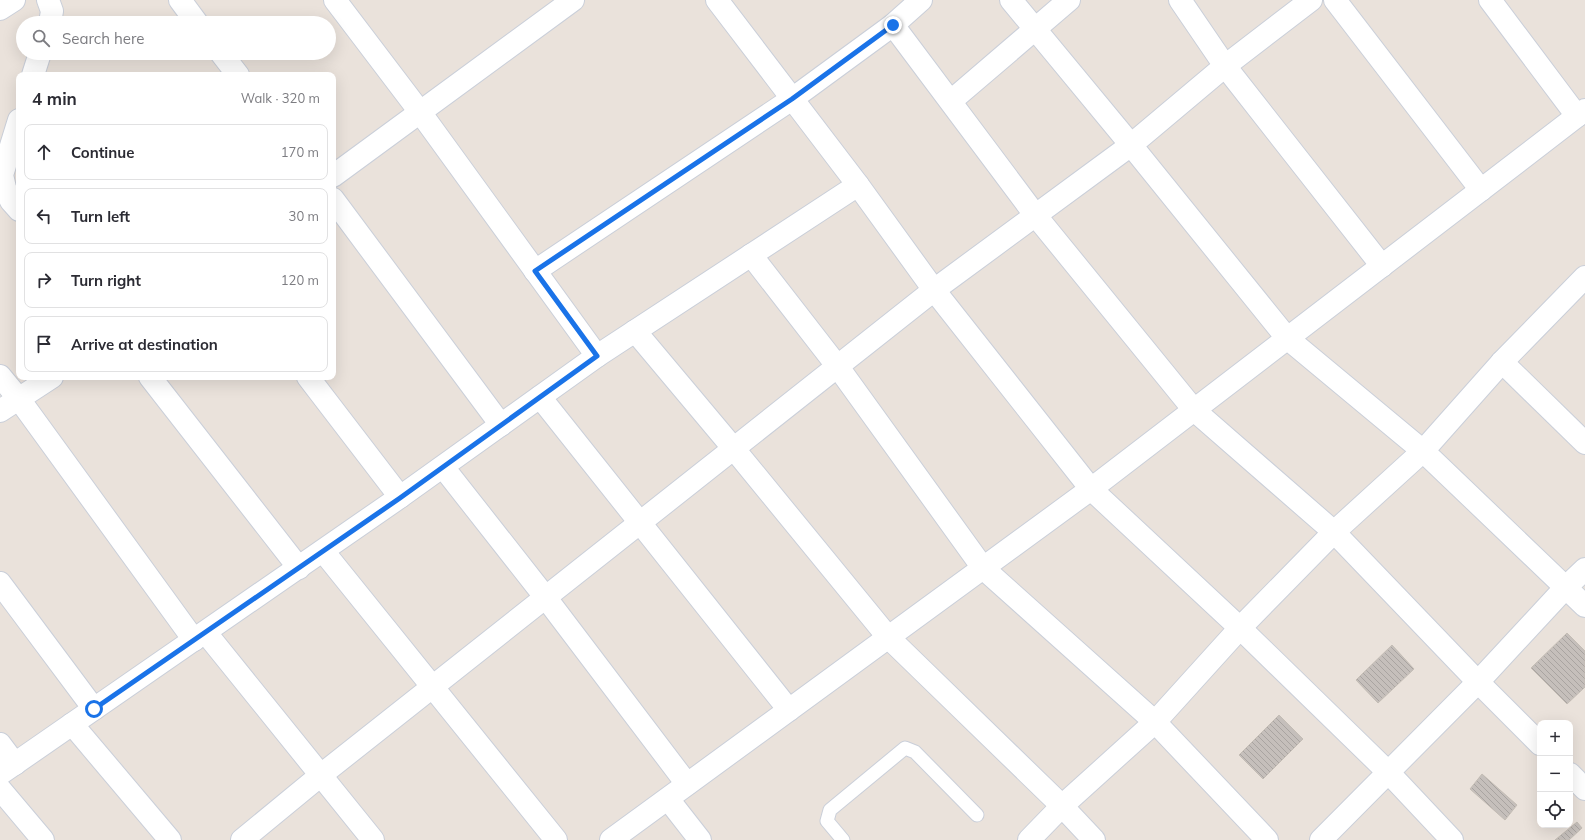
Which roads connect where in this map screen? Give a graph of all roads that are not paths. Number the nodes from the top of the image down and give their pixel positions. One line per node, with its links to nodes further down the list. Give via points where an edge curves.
1 (14, 0): 14 (street)
2 (48, 0): 15 (street)
3 (180, 0): 16 (street)
4 (335, 0): 26 (street)
5 (573, 0): 26 (street)
6 (717, 0): 24 (street)
7 (921, 0): 17 (street)
8 (1011, 0): 18 (street)
9 (1068, 0): 18 (street)
10 (1180, 0): 21 (street)
11 (1311, 0): 21 (street)
12 (1335, 0): 32 (street)
13 (1490, 0): 27 (street)
14 (0, 9)
15 (51, 16)
16 (192, 16)
17 (893, 25): 24 (street); 25 (street)
18 (1035, 28): 25 (street); 29 (street)
19 (38, 60): 22 (street)
20 (226, 60): 23 (street)
21 (1225, 66): 29 (street); 37 (street)
22 (34, 72)
23 (236, 72)
24 (792, 99): 31 (street); 38 (street)
25 (951, 101): 35 (street)
26 (420, 112): 30 (street); 38 (street)
27 (1581, 113): 32 (street)
28 (16, 130): 34 (street, via 2,174 5,188)
29 (1131, 145): 35 (street); 42 (street)
30 (336, 174)
31 (858, 185): 36 (street); 40 (street)
32 (1481, 190): 37 (street)
33 (336, 203): 54 (street)
34 (16, 207)
35 (1036, 216): 40 (street); 52 (street)
36 (751, 256): 41 (street); 45 (street)
37 (1382, 266): 42 (street)
38 (535, 271): 43 (street)
39 (1585, 277): 44 (street)
40 (934, 290): 45 (street); 59 (street)
41 (635, 331): 43 (street); 56 (street)
42 (1287, 338): 52 (street); 57 (street)
43 (597, 356): 50 (street)
44 (1502, 362): 55 (street); 57 (street)
45 (838, 367): 56 (street); 65 (street)
46 (0, 376): 51 (street)
47 (47, 380): 51 (street)
48 (152, 380): 64 (street)
49 (310, 380): 60 (street)
50 (540, 397): 54 (street); 61 (street)
51 (19, 398): 53 (street); 72 (street)
52 (1194, 410): 59 (street); 62 (street)
53 (0, 411)
54 (501, 425): 58 (street)
55 (1585, 443)
56 (734, 449): 61 (street); 73 (street)
57 (1423, 451): 62 (street); 68 (street)
58 (443, 467): 60 (street); 69 (street)
59 (1091, 489): 65 (street); 71 (street)
60 (400, 498): 63 (street)
61 (640, 523): 69 (street); 77 (street)
62 (1334, 532): 71 (street); 74 (street)
63 (323, 551): 64 (street); 75 (street)
64 (299, 568): 72 (street)
65 (983, 568): 73 (street); 78 (street)
66 (1585, 569): 68 (street)
67 (0, 583): 76 (street)
68 (1566, 587): 70 (street); 74 (street)
69 (546, 598): 75 (street); 86 (street)
70 (1585, 606)
71 (1240, 628): 78 (street); 83 (street)
72 (200, 636): 76 (street); 84 (street)
73 (888, 637): 77 (street); 90 (street)
74 (1478, 682): 80 (street); 83 (street)
75 (433, 687): 84 (street); 96 (street)
76 (94, 709): 79 (street)
77 (789, 710): 86 (street)
78 (1154, 722): 90 (street); 102 (street)
79 (72, 724): 82 (street); 93 (street)
80 (1537, 741)
81 (0, 744): 82 (street)
82 (7, 769)
83 (1388, 772): 103 (street); 104 (street)
84 (321, 775): 94 (street); 95 (street)
85 (1573, 777): 88 (street)
86 (687, 784): 89 (street)
87 (0, 789): 92 (street)
88 (1585, 789)
89 (668, 799): 97 (street); 98 (street)
90 (1062, 806): 100 (street); 101 (street)
91 (977, 815): 99 (lane, via 915,752 905,748 830,810 827,821)
92 (43, 840)
93 (170, 840)
94 (242, 840)
95 (373, 840)
96 (556, 840)
97 (611, 840)
98 (700, 840)
99 (843, 840)
100 (1029, 840)
101 (1094, 840)
102 (1267, 840)
103 (1321, 840)
104 (1452, 840)

